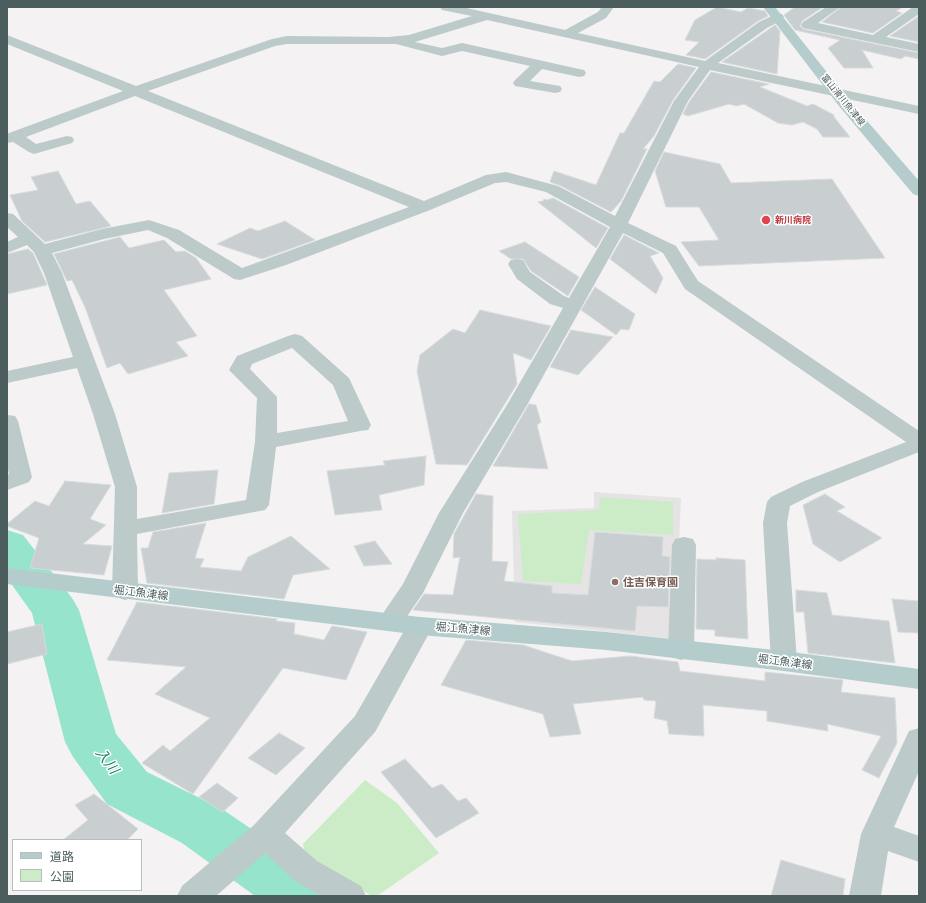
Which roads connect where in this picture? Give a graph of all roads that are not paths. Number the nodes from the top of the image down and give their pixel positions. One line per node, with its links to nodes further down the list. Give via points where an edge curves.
1 (448, 7): 6 (street)
2 (608, 7): 7 (street, via 602,16)
3 (834, 7): 9 (street, via 807,25)
4 (919, 8): 9 (street)
5 (776, 11): 13 (street, via 763,25); 17 (main road, 富山滑川魚津線)
6 (487, 16): 7 (street); 10 (street)
7 (566, 34): 13 (street)
8 (7, 39): 16 (street)
9 (875, 39): 11 (street)
10 (396, 40): 12 (street, via 442,52 462,47); 16 (street, via 287,40)
11 (919, 48)
12 (539, 64): 14 (street); 15 (street, via 520,82)
13 (706, 65): 17 (street); 24 (street, via 680,101)
14 (579, 73)
15 (555, 89)
16 (137, 90): 19 (street); 22 (street)
17 (836, 93): 18 (street); 21 (main road, 富山滑川魚津線)
18 (919, 110)
19 (10, 138): 20 (street, via 34,149)
20 (67, 140)
21 (919, 190)
22 (424, 207): 24 (street, via 492,178 506,177 552,189); 25 (street, via 240,275 173,234 149,225)
23 (7, 218): 25 (street)
24 (619, 225): 28 (street); 33 (street, via 670,250 691,285)
25 (36, 244): 26 (street); 29 (street, via 53,273)
26 (7, 248)
27 (517, 264): 28 (street, via 523,275 557,300)
28 (573, 305): 39 (street, via 517,405 451,514 414,587)
29 (85, 360): 30 (street); 35 (street, via 126,487)
30 (7, 377)
31 (7, 421): 34 (street, via 21,477)
32 (266, 442): 32 (street, via 267,397 239,370 244,360 295,340 342,382 360,425); 35 (street, via 257,505)
33 (919, 442): 42 (street, via 779,502 775,523)
34 (7, 483)
35 (125, 529): 38 (street)
36 (684, 545): 41 (street)
37 (7, 576): 38 (main road, 堀江魚津線)
38 (125, 591): 39 (main road, 堀江魚津線)
39 (390, 622): 40 (main road, 堀江魚津線)
40 (420, 626): 41 (main road, 堀江魚津線, via 606,641); 45 (street, via 365,724)
41 (681, 650): 42 (main road, 堀江魚津線)
42 (784, 661): 43 (main road, 堀江魚津線)
43 (919, 679)
44 (919, 740): 46 (street)
45 (265, 834): 48 (street); 49 (street, via 306,870)
46 (876, 834): 47 (street); 50 (street)
47 (919, 849)
48 (193, 896)
49 (350, 896)
50 (865, 896)

